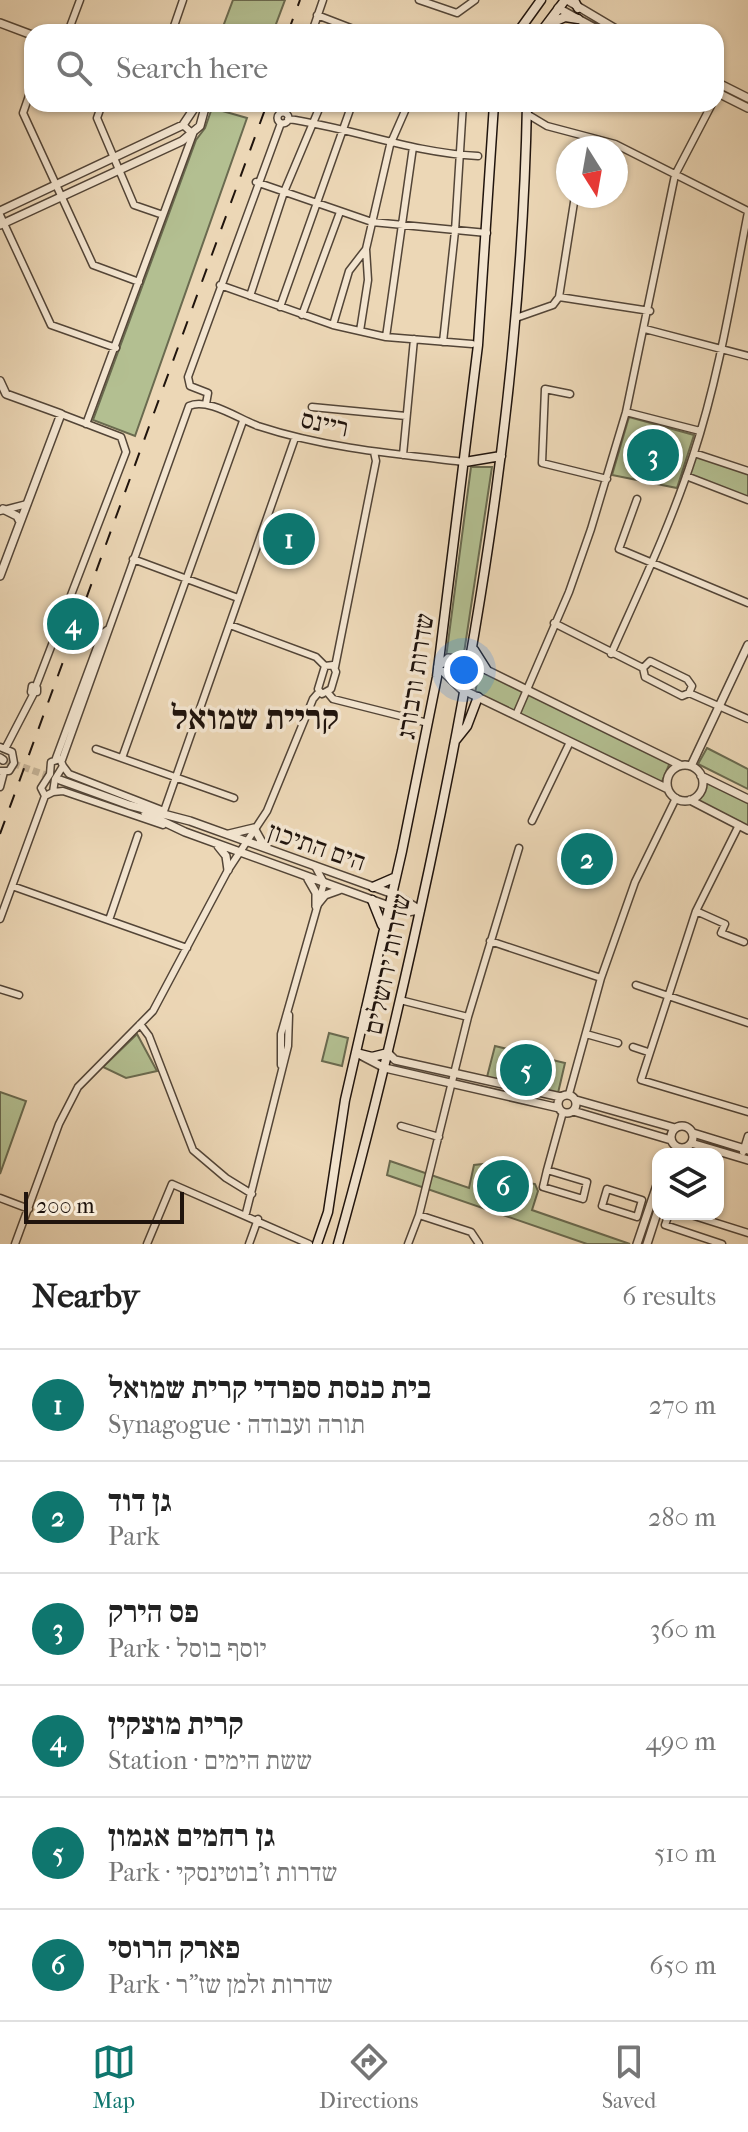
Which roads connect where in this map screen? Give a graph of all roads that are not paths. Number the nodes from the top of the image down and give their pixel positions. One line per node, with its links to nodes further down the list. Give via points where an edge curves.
1 (80, 0): 13 (street)
2 (183, 0): 14 (street)
3 (323, 0): 10 (street)
4 (419, 0): 5 (street, via 457,13)
5 (475, 0)
6 (566, 0): 8 (street); 9 (main road)
7 (539, 2): 9 (main road); 17 (main road)
8 (576, 4): 21 (street)
9 (558, 8): 11 (street); 18 (main road)
10 (317, 15): 15 (street); 16 (street)
11 (578, 19): 19 (main road, via 560,18); 20 (street)
12 (0, 23): 22 (street)
13 (71, 24)
14 (175, 24)
15 (314, 24)
16 (335, 24)
17 (524, 24)
18 (547, 24)
19 (551, 24)
20 (587, 24)
21 (608, 24)
22 (24, 32)
23 (724, 86): 25 (street)
24 (724, 97): 26 (street)
25 (748, 98)
26 (748, 108)
27 (24, 110): 52 (street)
28 (99, 112): 48 (street)
29 (192, 112): 41 (street)
30 (204, 112): 43 (street)
31 (286, 112): 39 (street)
32 (318, 112): 40 (street)
33 (349, 112): 42 (street)
34 (404, 112): 44 (street)
35 (462, 112): 46 (street)
36 (494, 112): 65 (main road, שדרות ורבורג)
37 (708, 112): 50 (street)
38 (527, 114): 50 (street, via 547,126 615,144); 74 (main road, שדרות ורבורג)
39 (285, 118): 40 (street); 51 (street)
40 (315, 123): 42 (street); 53 (street)
41 (183, 125): 43 (street); 48 (street)
42 (343, 131): 44 (street); 55 (street)
43 (193, 134): 49 (street); 59 (street)
44 (390, 145): 45 (street); 61 (street)
45 (413, 147): 46 (street); 63 (street)
46 (461, 155): 47 (street); 64 (street)
47 (478, 156)
48 (114, 157): 49 (street); 52 (street)
49 (119, 169): 54 (street); 59 (street, via 134,205)
50 (675, 175): 60 (street); 72 (street)
51 (256, 182): 53 (street); 68 (street)
52 (57, 183): 54 (street); 58 (street)
53 (284, 192): 55 (street); 69 (street)
54 (62, 196): 62 (street); 67 (street, via 93,265)
55 (314, 203): 57 (street); 71 (street)
56 (573, 208): 70 (street)
57 (340, 212): 61 (street); 73 (street)
58 (0, 213): 62 (street)
59 (163, 215): 67 (street)
60 (748, 216): 83 (street)
61 (372, 222): 63 (street); 66 (street)
62 (2, 224): 82 (street, via 51,325)
63 (403, 226): 64 (street); 78 (street)
64 (455, 231): 65 (street); 80 (street)
65 (487, 233): 97 (main road, שדרות ורבורג)
66 (366, 249): 75 (street, via 349,271); 77 (street, via 368,280)
67 (139, 282): 82 (street)
68 (220, 285): 69 (street); 88 (street, via 188,377 190,386 208,393)
69 (250, 296): 71 (street)
70 (559, 297): 72 (street); 74 (street, via 553,305)
71 (280, 307): 73 (street)
72 (650, 311): 76 (street)
73 (302, 315): 75 (street)
74 (516, 318): 101 (main road, שדרות ורבורג)
75 (333, 325): 77 (street)
76 (645, 329): 83 (street); 90 (street)
77 (360, 331): 78 (street)
78 (386, 337): 79 (street)
79 (414, 339): 80 (street); 92 (street)
80 (443, 342): 81 (street)
81 (472, 344)
82 (116, 348): 94 (street)
83 (722, 349): 84 (street); 95 (street)
84 (748, 356)
85 (0, 381): 87 (street)
86 (570, 394): 106 (street, via 545,389 542,463)
87 (3, 396): 91 (street)
88 (206, 404): 93 (street, ריינס); 112 (street, ריינס, via 195,403 184,413)
89 (312, 407): 92 (street)
90 (626, 412): 95 (street); 106 (street)
91 (61, 414): 94 (street); 109 (street)
92 (406, 416): 100 (street)
93 (243, 421): 96 (street, ריינס); 115 (street)
94 (86, 424): 141 (street, via 121,437 126,452 35,690)
95 (700, 431): 99 (street)
96 (295, 438): 98 (street, ריינס); 116 (street)
97 (466, 451): 102 (street); 103 (main road, שדרות ורבורג)
98 (374, 452): 100 (street, ריינס); 125 (street)
99 (694, 453): 104 (street); 105 (street)
100 (403, 455): 102 (street, ריינס)
101 (501, 456): 103 (main road, ריינס); 121 (main road, שדרות ורבורג)
102 (453, 460): 103 (street, ריינס)
103 (465, 462): 126 (main road, שדרות ורבורג)
104 (748, 471)
105 (686, 476): 108 (street); 113 (street)
106 (607, 479): 118 (street)
107 (637, 499): 113 (street, via 619,549)
108 (748, 500)
109 (27, 504): 110 (street); 111 (street)
110 (2, 510): 111 (street)
111 (20, 522): 114 (street)
112 (133, 559): 115 (street); 144 (street)
113 (652, 563): 117 (street); 122 (street)
114 (0, 576)
115 (185, 578): 116 (street); 143 (street)
116 (238, 598): 119 (street)
117 (748, 603)
118 (554, 623): 122 (street); 129 (street)
119 (230, 625): 124 (street, via 316,657); 149 (street)
120 (748, 645): 135 (street)
121 (474, 647): 123 (main road, שדרות ורבורג); 128 (main road)
122 (611, 654): 127 (street)
123 (471, 662): 126 (street, via 454,657); 128 (street); 130 (main road, שדרות ורבורג)
124 (325, 666): 125 (street); 131 (street)
125 (335, 667): 132 (street)
126 (438, 667): 130 (street); 138 (main road, שדרות ורבורג)
127 (643, 668): 133 (street, via 645,677 682,696); 133 (street, via 650,661 687,679)
128 (486, 669): 129 (street)
129 (526, 688): 136 (street); 145 (street)
130 (465, 691): 134 (street); 139 (main road, שדרות ירושלים)
131 (319, 692): 132 (street); 164 (street, via 267,811)
132 (328, 693): 138 (street, via 333,699)
133 (689, 693): 135 (street)
134 (478, 697): 136 (street); 139 (main road)
135 (719, 706): 137 (street); 146 (street)
136 (516, 715): 140 (street)
137 (748, 719)
138 (428, 723): 177 (main road, שדרות ורבורג)
139 (455, 742): 186 (main road, שדרות ירושלים)
140 (570, 742): 152 (street); 162 (street)
141 (2, 748): 147 (street, via 14,759 12,767)
142 (96, 749): 143 (street)
143 (122, 758): 149 (street)
144 (60, 762): 153 (street); 154 (street, via 51,762 41,788); 160 (street, via 69,774)
145 (680, 765): 146 (street); 152 (street, via 667,777)
146 (691, 766): 148 (street)
147 (2, 771): 151 (street)
148 (701, 776): 157 (street); 158 (street, via 702,788)
149 (176, 777): 155 (street); 160 (street)
150 (60, 780): 159 (street)
151 (0, 787)
152 (668, 789): 156 (street)
153 (53, 792): 154 (street); 166 (street)
154 (45, 796): 179 (street)
155 (234, 798)
156 (676, 798): 158 (street); 194 (street, via 635,882)
157 (748, 799)
158 (690, 800): 163 (street)
159 (129, 805): 161 (street, הים התיכון); 166 (street, הים התיכון)
160 (164, 811): 161 (street)
161 (190, 821): 167 (street, הים התיכון)
162 (532, 821)
163 (739, 825): 165 (street); 187 (street)
164 (254, 828): 167 (street, via 237,834); 169 (street); 172 (street)
165 (748, 830)
166 (185, 832): 170 (street, הים התיכון)
167 (219, 832): 169 (street, הים התיכון)
168 (138, 835): 189 (street)
169 (245, 842): 172 (street, הים התיכון); 173 (street)
170 (216, 844): 173 (street, הים התיכון); 175 (street, via 226,856)
171 (519, 848): 191 (street)
172 (271, 851): 174 (street, הים התיכון)
173 (239, 853): 175 (street); 176 (street, הים התיכון)
174 (315, 866): 178 (street); 180 (street, הים התיכון)
175 (228, 870): 193 (street)
176 (305, 876): 178 (street, הים התיכון); 184 (street, via 314,886)
177 (396, 876): 180 (main road); 182 (main road, שדרות ורבורג)
178 (324, 883): 181 (street, הים התיכון); 184 (street)
179 (12, 886): 188 (street); 189 (street)
180 (373, 887): 182 (street, הים התיכון)
181 (343, 889): 183 (street, הים התיכון); 184 (street, via 325,895)
182 (392, 894): 185 (main road, שדרות ורבורג); 186 (street, הים התיכון)
183 (372, 900): 185 (street, הים התיכון); 190 (main road)
184 (316, 906): 200 (street)
185 (389, 906): 186 (street, הים התיכון); 190 (main road, שדרות ורבורג)
186 (420, 910): 199 (main road, שדרות ירושלים)
187 (696, 911): 192 (street, via 725,924 721,933); 198 (street)
188 (0, 919)
189 (109, 920): 193 (street)
190 (383, 934): 212 (main road, שדרות ורבורג)
191 (490, 941): 194 (street); 201 (street)
192 (744, 942)
193 (187, 948): 203 (street, via 153,1011)
194 (601, 978): 205 (street)
195 (636, 985): 198 (street)
196 (0, 989): 197 (street)
197 (19, 995)
198 (667, 995): 202 (street); 211 (street)
199 (400, 1000): 201 (street); 213 (main road, שדרות ירושלים)
200 (288, 1012): 204 (street); 206 (street)
201 (468, 1017): 217 (street)
202 (748, 1023)
203 (140, 1024): 237 (street, via 193,1150); 240 (street, via 78,1087)
204 (281, 1034): 206 (street); 208 (street)
205 (586, 1034): 207 (street); 220 (street)
206 (290, 1035): 209 (street)
207 (618, 1043)
208 (279, 1046): 209 (street); 214 (street)
209 (288, 1046): 214 (street)
210 (633, 1047): 211 (street)
211 (648, 1052): 223 (street, via 641,1080)
212 (358, 1053): 213 (main road); 215 (street); 253 (main road, שדרות ורבורג, via 345,1100 328,1212)
213 (388, 1053): 215 (main road, שדרות ירושלים); 217 (street, via 395,1060)
214 (281, 1065): 237 (street)
215 (385, 1068): 216 (street); 218 (main road, שדרות ירושלים)
216 (396, 1071): 218 (street); 219 (street)
217 (453, 1073): 219 (street); 220 (street)
218 (382, 1079): 254 (main road, שדרות ירושלים)
219 (450, 1083): 221 (street); 228 (street)
220 (569, 1097): 221 (street); 222 (street); 225 (street)
221 (561, 1110): 222 (street); 236 (street)
222 (573, 1111): 229 (street)
223 (748, 1112)
224 (401, 1126): 228 (street)
225 (675, 1128): 226 (street, via 685,1126); 229 (street)
226 (693, 1133): 230 (street); 234 (street)
227 (748, 1136): 234 (street)
228 (439, 1137): 243 (street)
229 (671, 1142): 231 (street); 232 (street)
230 (691, 1143): 233 (street); 235 (street)
231 (670, 1148)
232 (676, 1148)
233 (684, 1148)
234 (746, 1149): 235 (street)
235 (745, 1159)
236 (547, 1170): 236 (street, via 543,1187 583,1199 587,1182)
237 (252, 1194): 242 (street)
238 (652, 1194): 241 (street)
239 (0, 1198): 240 (street)
240 (29, 1209): 249 (street)
241 (644, 1209): 241 (street, via 642,1200 607,1189 602,1206 637,1217); 257 (street)
242 (246, 1213): 244 (street); 250 (street, via 172,1184)
243 (419, 1215): 255 (street); 256 (street, via 471,1232)
244 (258, 1219): 251 (street); 252 (street)
245 (659, 1220): 258 (street)
246 (664, 1220): 259 (street, via 665,1225)
247 (707, 1220): 248 (street)
248 (748, 1233)
249 (15, 1244)
250 (147, 1244)
251 (249, 1244)
252 (309, 1244)
253 (317, 1244)
254 (338, 1244)
255 (408, 1244)
256 (479, 1244)
257 (637, 1244)
258 (647, 1244)
259 (722, 1244)

